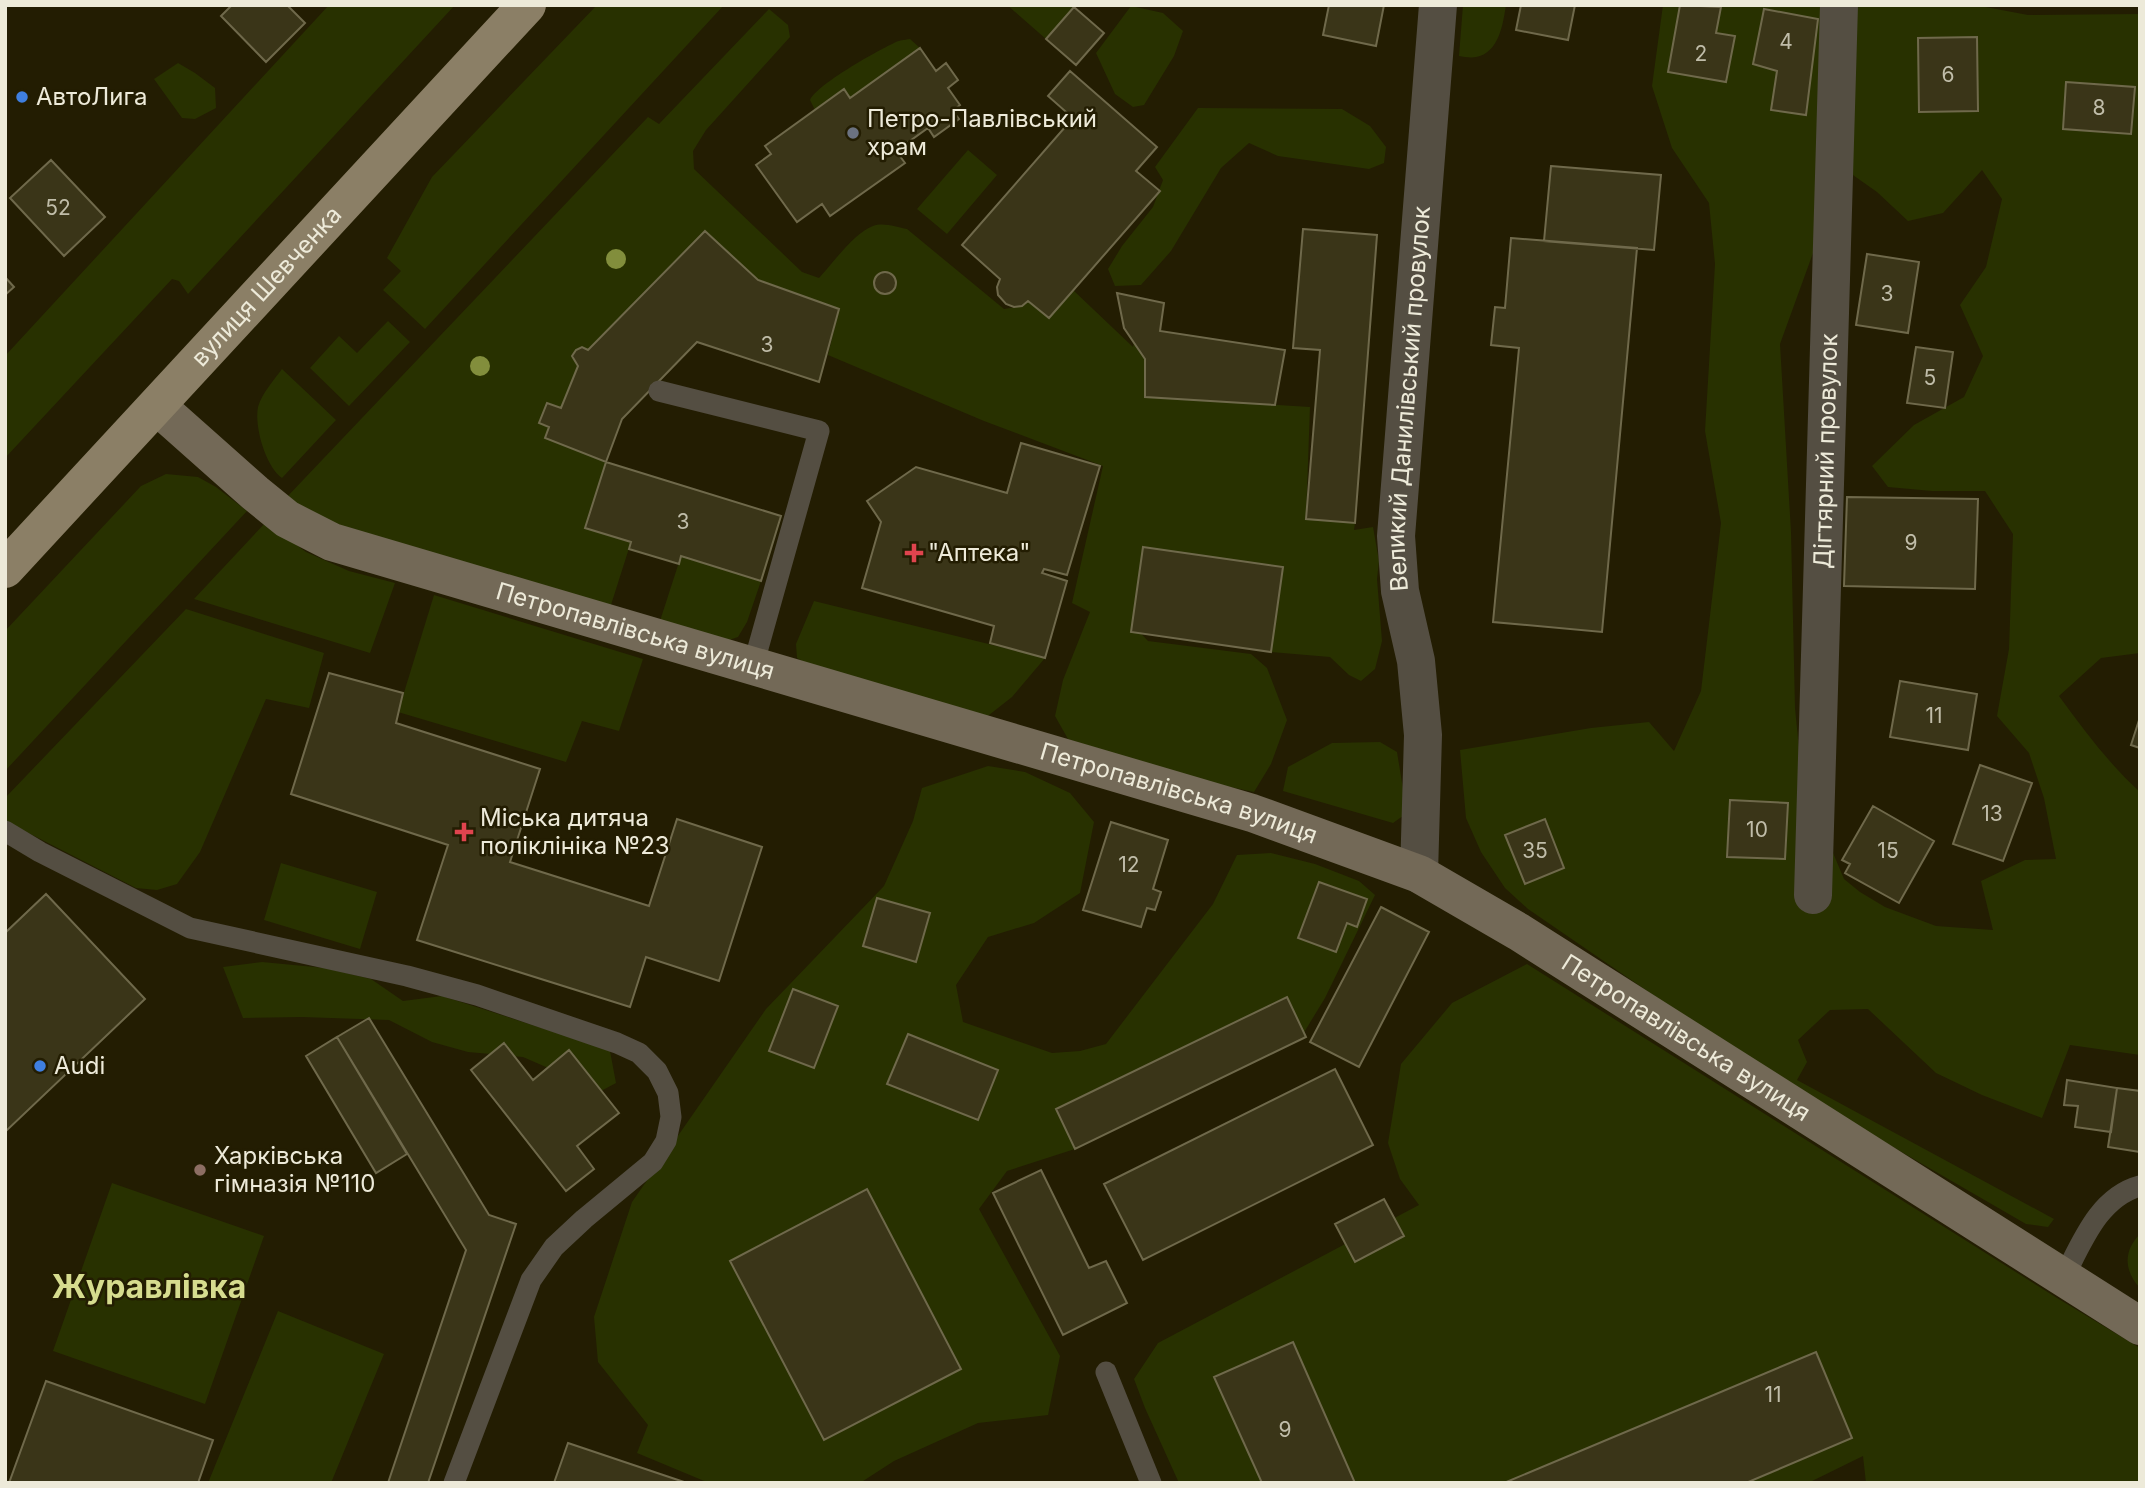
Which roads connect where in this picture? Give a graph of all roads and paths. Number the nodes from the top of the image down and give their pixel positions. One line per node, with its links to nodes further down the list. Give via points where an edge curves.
1 (527, 5): 5 (main road, вулиця Шевченка)
2 (1437, 5): 9 (street, Великий Данилівський провулок, via 1396,536 1423,735)
3 (1839, 5): 10 (street, Дігтярний провулок)
4 (659, 391): 7 (lane, via 819,432)
5 (157, 407): 6 (main road, вулиця Шевченка); 7 (street, Петропавлівська вулиця, via 287,519 332,542)
6 (5, 569)
7 (753, 666): 9 (street, Петропавлівська вулиця, via 1252,813)
8 (5, 831): 15 (lane, via 190,928 477,995 617,1043 639,1053 657,1070 668,1093 671,1117 666,1142 653,1162 554,1247 531,1280)
9 (1419, 874): 12 (street, Петропавлівська вулиця, via 1519,932)
10 (1812, 895)
11 (2140, 1186): 12 (lane, via 2113,1199 2095,1219)
12 (2064, 1277): 13 (street, Петропавлівська вулиця)
13 (2140, 1326)
14 (1106, 1372): 16 (lane)
15 (454, 1483)
16 (1151, 1483)

